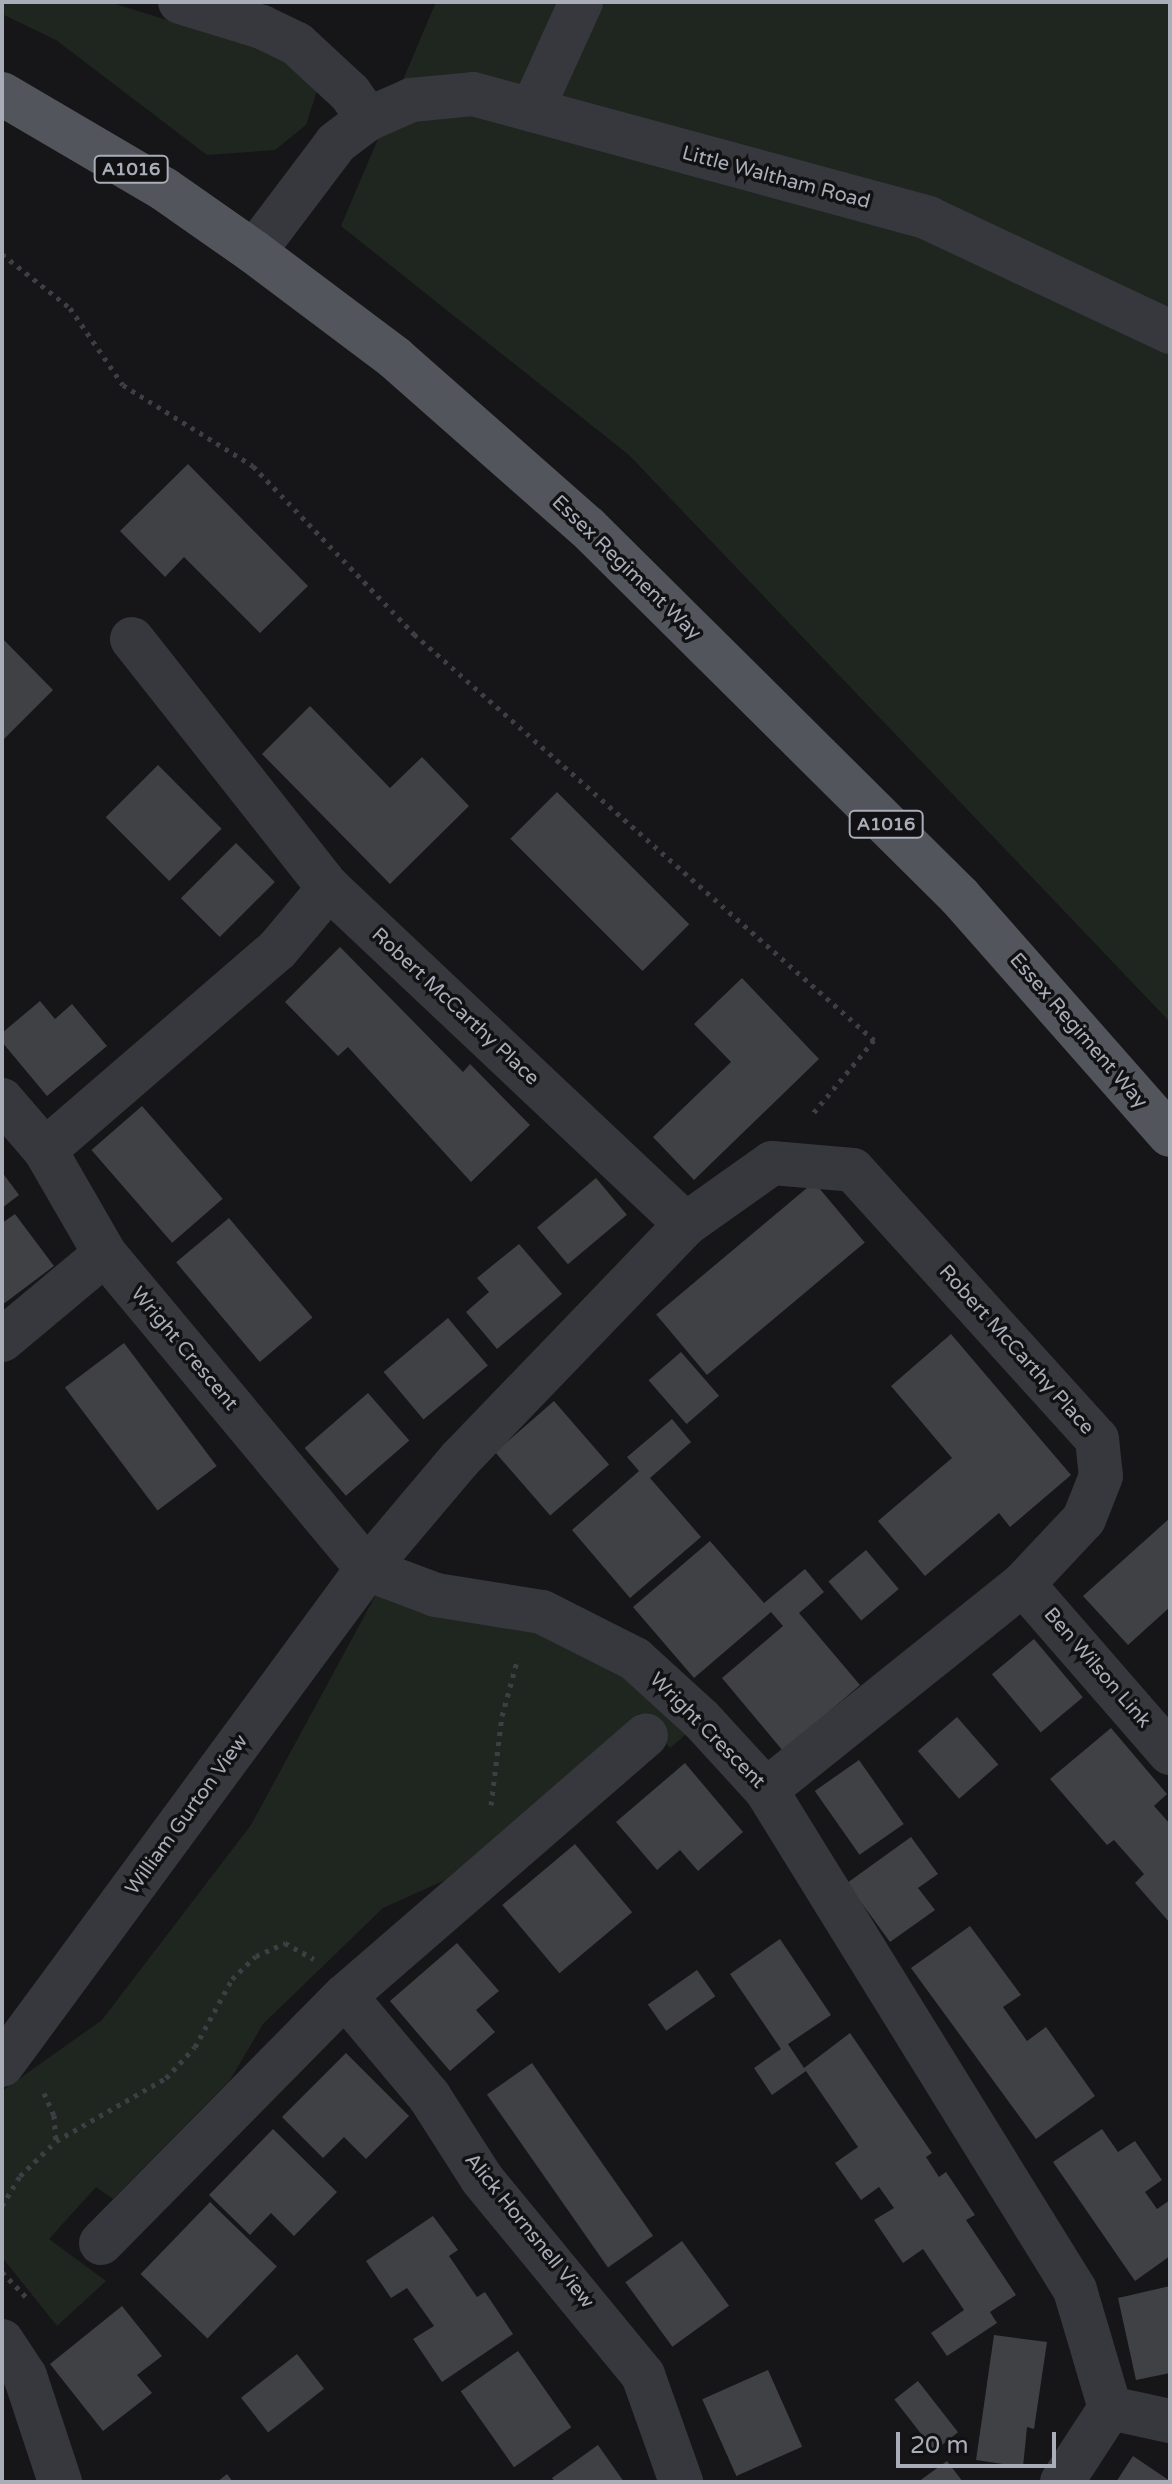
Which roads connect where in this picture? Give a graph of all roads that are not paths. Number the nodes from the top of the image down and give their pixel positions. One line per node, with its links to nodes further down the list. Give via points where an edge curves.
1 (180, 2): 5 (street, via 262,27 297,44 350,93)
2 (581, 2): 4 (street)
3 (2, 94): 6 (main road, Essex Regiment Way / A1016, via 164,189)
4 (532, 110): 5 (street, Little Waltham Road, via 473,94 411,100); 7 (street, Little Waltham Road, via 928,218)
5 (368, 119): 6 (street, Little Waltham Road, via 336,143)
6 (254, 252): 11 (main road, Essex Regiment Way / A1016, via 395,358 587,527 960,897)
7 (1170, 332)
8 (132, 639): 9 (street, Robert McCarthy Place)
9 (329, 888): 12 (street, via 277,950); 13 (street, Robert McCarthy Place)
10 (2, 1100): 12 (street, Wright Crescent)
11 (1170, 1135)
12 (45, 1150): 14 (street, Wright Crescent)
13 (686, 1224): 16 (street, via 460,1459); 17 (street, Robert McCarthy Place, via 772,1163 853,1170 1097,1439 1101,1476 1084,1519)
14 (105, 1254): 15 (street); 16 (street, Wright Crescent)
15 (2, 1340)
16 (367, 1569): 20 (street, Wright Crescent, via 436,1595 531,1610 635,1659 701,1719); 22 (street, William Gurton View)
17 (1023, 1584): 19 (street, Ben Wilson Link); 20 (street, Robert McCarthy Place)
18 (646, 1735): 21 (street)
19 (1170, 1753)
20 (766, 1790): 25 (street, Wright Crescent, via 1075,2290)
21 (345, 1996): 23 (street); 28 (street, Alick Hornsnell View, via 429,2096 482,2179 643,2375)
22 (13, 2067)
23 (101, 2243)
24 (10, 2360): 27 (street)
25 (1110, 2408): 26 (street); 29 (street)
26 (1170, 2421)
27 (60, 2482)
28 (681, 2482)
29 (1062, 2482)

